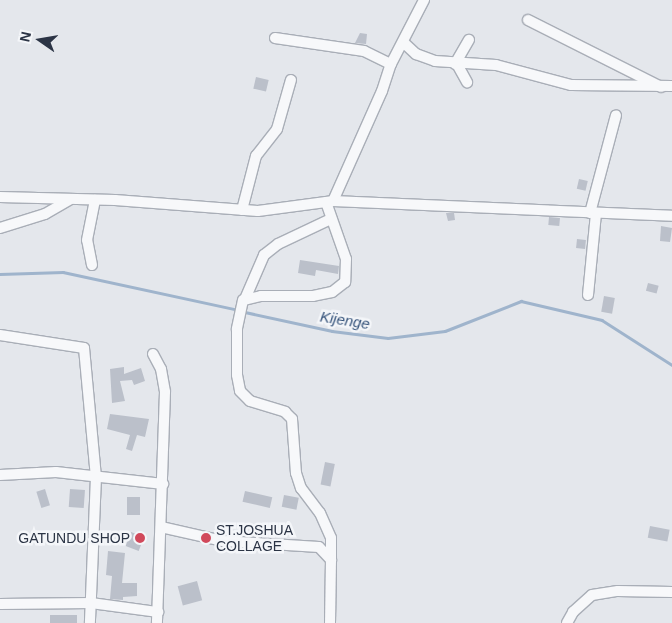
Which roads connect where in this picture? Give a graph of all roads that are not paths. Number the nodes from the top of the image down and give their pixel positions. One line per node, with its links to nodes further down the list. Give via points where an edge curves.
1 (424, 0): 5 (street)
2 (528, 20): 10 (street)
3 (275, 38): 6 (street, via 364,51)
4 (470, 40): 7 (street)
5 (403, 42): 6 (street); 7 (street, via 416,54)
6 (391, 64): 15 (street, via 382,91)
7 (456, 64): 9 (street); 10 (street, via 496,65 571,85)
8 (290, 80): 16 (street, via 277,128 256,156)
9 (467, 82)
10 (667, 87)
11 (616, 115): 17 (street)
12 (0, 197): 13 (street)
13 (70, 200): 14 (street); 20 (street, via 45,214)
14 (95, 200): 16 (street); 21 (street, via 87,240)
15 (329, 202): 16 (street, via 283,210); 17 (street); 19 (street)
16 (242, 210)
17 (593, 213): 18 (street); 22 (street)
18 (672, 216)
19 (331, 219): 23 (street, via 278,244 264,255); 23 (street, via 346,259 343,285 332,292 313,296)
20 (0, 228)
21 (92, 265)
22 (588, 295)
23 (244, 300): 30 (street, via 238,322 238,386 250,401 285,412 292,419 296,473 301,488 320,513 331,538)
24 (0, 335): 27 (street, via 84,348 88,362)
25 (153, 354): 28 (street, via 161,369 165,392)
26 (0, 476): 27 (street, via 56,472)
27 (96, 477): 28 (street); 32 (street)
28 (163, 484): 29 (street)
29 (161, 527): 30 (street, via 223,541 319,547); 34 (street)
30 (331, 560): 37 (street)
31 (672, 592): 38 (street, via 592,594 572,612)
32 (91, 603): 33 (street); 34 (street); 35 (street)
33 (0, 604)
34 (158, 612): 36 (street)
35 (90, 623)
36 (158, 623)
37 (330, 623)
38 (567, 623)

